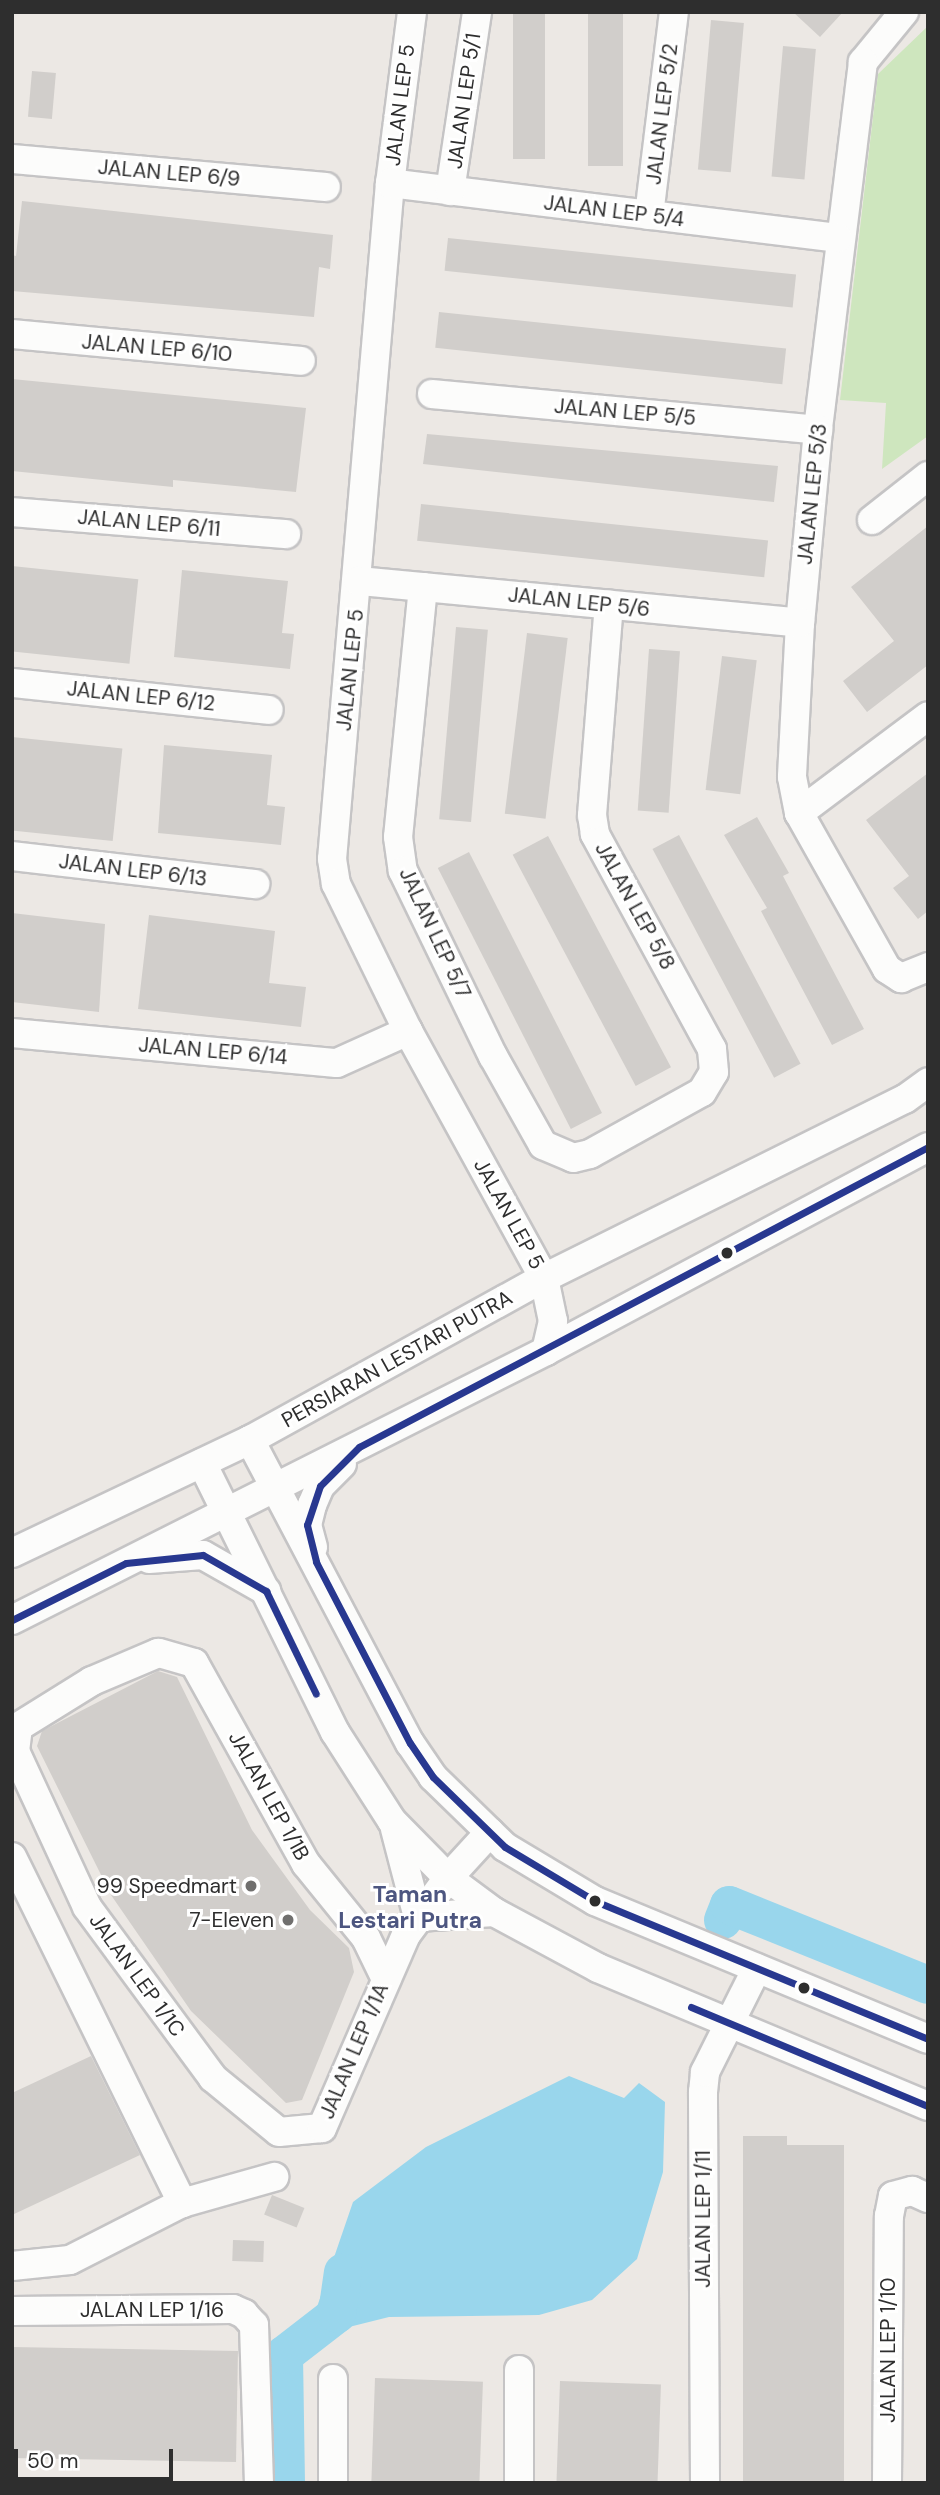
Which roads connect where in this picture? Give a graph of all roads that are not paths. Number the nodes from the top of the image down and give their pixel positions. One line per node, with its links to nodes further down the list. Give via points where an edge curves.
1 (412, 12): 6 (street, JALAN LEP 5)
2 (477, 12): 8 (street, JALAN LEP 5/1)
3 (674, 12): 9 (street, JALAN LEP 5/2)
4 (904, 12): 10 (street, JALAN LEP 5/3, via 863,62)
5 (12, 159): 7 (street, JALAN LEP 6/9)
6 (390, 183): 8 (street, JALAN LEP 5/4); 19 (street, JALAN LEP 5)
7 (326, 187)
8 (450, 191): 9 (street, JALAN LEP 5/4)
9 (649, 215): 10 (street, JALAN LEP 5/4)
10 (838, 238): 14 (street, JALAN LEP 5/3)
11 (12, 334): 12 (street, JALAN LEP 6/10)
12 (301, 361)
13 (432, 394): 14 (street, JALAN LEP 5/5)
14 (818, 430): 22 (street, JALAN LEP 5/3)
15 (928, 476): 17 (street)
16 (12, 512): 18 (street, JALAN LEP 6/11)
17 (872, 520)
18 (286, 534)
19 (359, 580): 20 (street, JALAN LEP 5/6); 30 (street, JALAN LEP 5, via 332,859 336,884)
20 (423, 587): 21 (street, JALAN LEP 5/6); 32 (street, JALAN LEP 5/7, via 398,837 403,871 493,1056 543,1145 573,1158 590,1154 702,1092)
21 (610, 605): 22 (street, JALAN LEP 5/6); 32 (street, JALAN LEP 5/8, via 592,815 595,834 712,1049)
22 (800, 623): 26 (street, JALAN LEP 5/3, via 792,777)
23 (12, 683): 24 (street, JALAN LEP 6/12)
24 (269, 710)
25 (928, 716): 26 (street)
26 (799, 813): 29 (street, JALAN LEP 5/3, via 887,969 901,978)
27 (12, 856): 28 (street, JALAN LEP 6/13)
28 (255, 884)
29 (928, 967)
30 (408, 1031): 31 (street, JALAN LEP 6/14, via 337,1063); 35 (street, JALAN LEP 5)
31 (12, 1033)
32 (714, 1072)
33 (928, 1082): 35 (street, PERSIARAN LESTARI PUTRA, via 905,1100)
34 (928, 1147): 36 (street)
35 (544, 1278): 36 (street, JALAN LEP 5, via 553,1321); 37 (street, PERSIARAN LESTARI PUTRA)
36 (546, 1351): 38 (street)
37 (250, 1440): 39 (street, PERSIARAN LESTARI PUTRA); 40 (street)
38 (359, 1447): 40 (street); 43 (street, via 320,1486 312,1505 307,1525)
39 (202, 1463): 41 (street); 42 (street, PERSIARAN LESTARI PUTRA)
40 (277, 1489): 41 (street); 43 (street)
41 (228, 1513): 44 (street); 45 (street)
42 (12, 1553)
43 (316, 1562): 49 (street, via 410,1743 433,1777)
44 (126, 1563): 45 (street, via 203,1555); 46 (street)
45 (266, 1591): 48 (street, via 335,1732)
46 (12, 1620)
47 (194, 1663): 53 (street, JALAN LEP 1/1B, via 306,1864); 60 (street, JALAN LEP 1/1C, via 158,1653 92,1681 18,1727 15,1751 87,1906 212,2078)
48 (392, 1821): 51 (street); 54 (street)
49 (490, 1832): 51 (street); 55 (street, via 505,1847 595,1901)
50 (12, 1857): 63 (street)
51 (447, 1878): 52 (street); 54 (street)
52 (494, 1913): 54 (street); 57 (street, via 598,1968)
53 (354, 1922): 54 (street, via 372,1933); 56 (street, JALAN LEP 1/1B)
54 (412, 1926): 56 (street, JALAN LEP 1/1A)
55 (757, 1968): 57 (street, JALAN LEP 1/11); 58 (street)
56 (385, 1977): 60 (street, JALAN LEP 1/1A, via 322,2128)
57 (728, 2022): 59 (street); 71 (street, JALAN LEP 1/11, via 705,2072 703,2092)
58 (928, 2039)
59 (928, 2106)
60 (279, 2132)
61 (274, 2177): 63 (street)
62 (928, 2198): 72 (street, JALAN LEP 1/10, via 912,2191 893,2196 889,2216)
63 (182, 2203): 64 (street, via 70,2260)
64 (12, 2266)
65 (12, 2311): 68 (street, JALAN LEP 1/16, via 233,2309 244,2314 254,2325)
66 (519, 2370): 70 (street)
67 (333, 2379): 69 (street)
68 (259, 2483)
69 (333, 2483)
70 (519, 2483)
71 (705, 2483)
72 (887, 2483)

